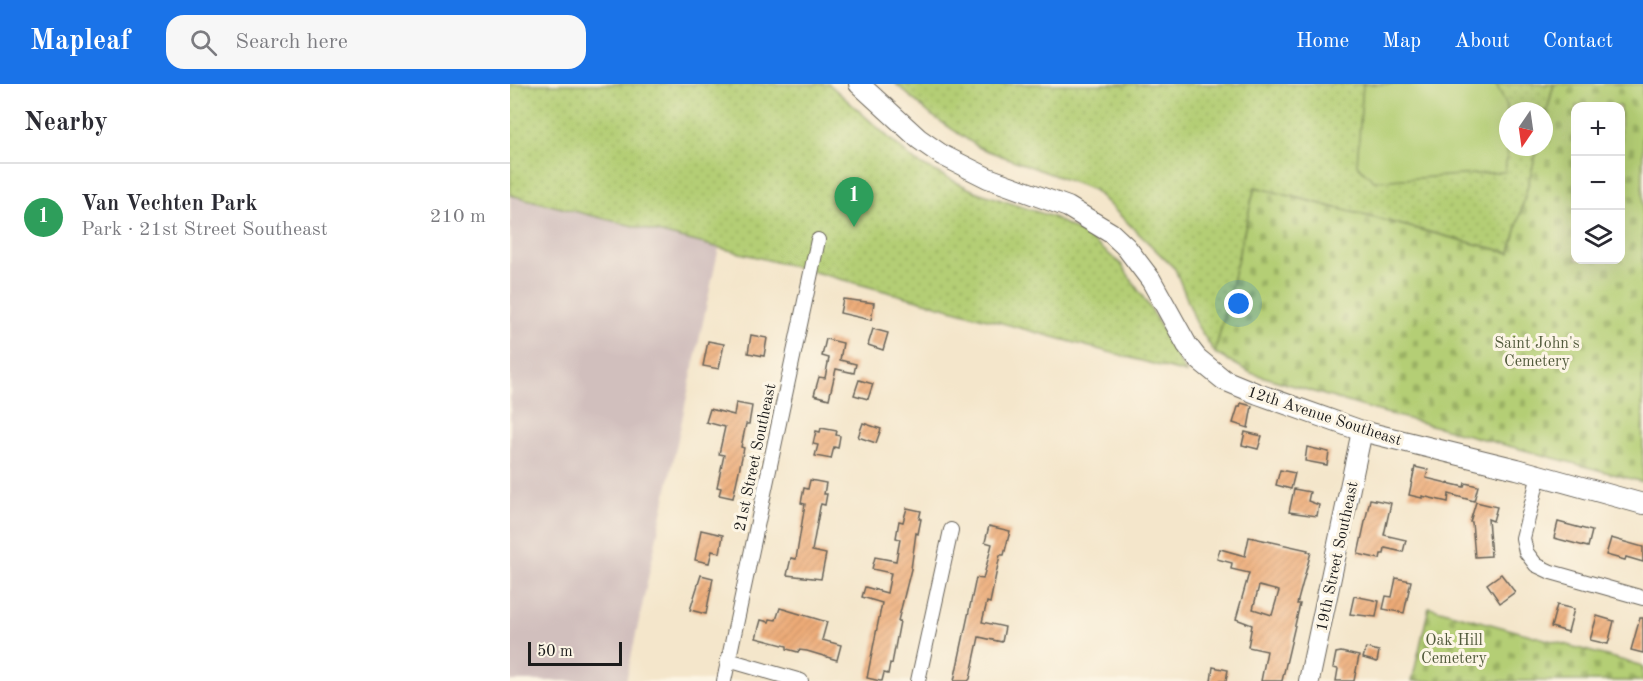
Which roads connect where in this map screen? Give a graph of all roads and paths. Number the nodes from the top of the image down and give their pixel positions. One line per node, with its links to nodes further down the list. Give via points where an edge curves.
1 (859, 84): 3 (street, 12th Avenue Southeast, via 942,155 988,178 1068,207 1111,233 1139,263 1187,345 1224,380)
2 (818, 240): 8 (street, 21st Street Southeast)
3 (1362, 431): 4 (street, 12th Avenue Southeast); 12 (street, 19th Street Southeast)
4 (1539, 475): 5 (street, 12th Avenue Southeast); 7 (street, via 1523,538 1526,552 1536,565)
5 (1643, 504)
6 (951, 530): 11 (street)
7 (1643, 598)
8 (728, 660): 9 (street, 21st Street Southeast); 10 (street)
9 (724, 681)
10 (801, 681)
11 (918, 681)
12 (1309, 681)

